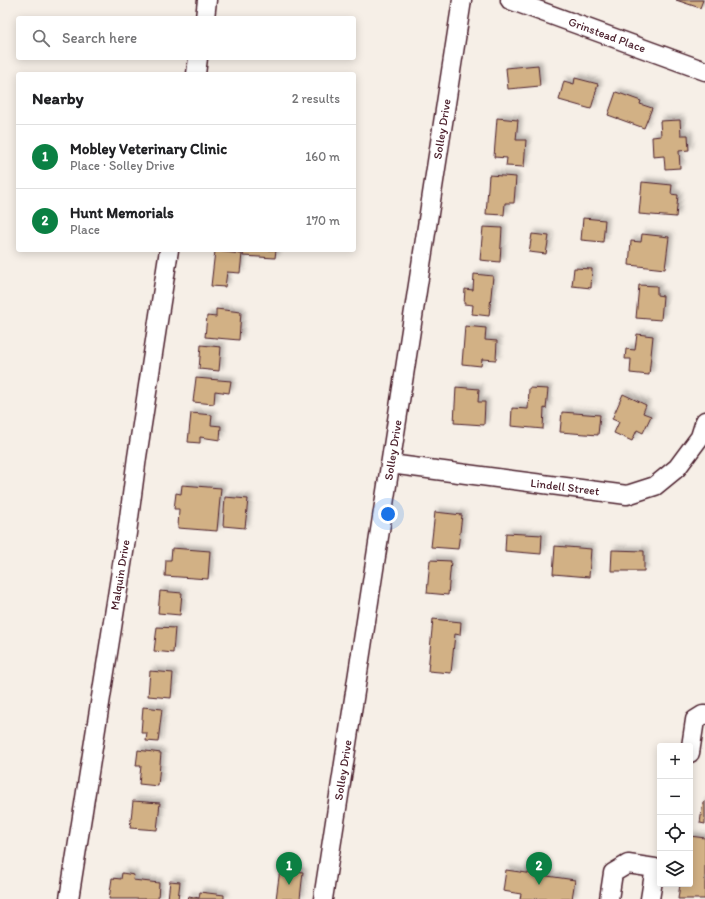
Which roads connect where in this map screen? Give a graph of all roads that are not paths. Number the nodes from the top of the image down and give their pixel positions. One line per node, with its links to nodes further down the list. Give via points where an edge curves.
1 (207, 0): 4 (street)
2 (462, 0): 10 (street, Solley Drive)
3 (510, 0): 6 (street, Grinstead Place)
4 (205, 16)
5 (198, 60): 7 (street)
6 (705, 70)
7 (196, 72)
8 (169, 252): 14 (street, Malquin Drive)
9 (705, 421): 10 (street, Lindell Street, via 700,437 677,468 655,486 628,495)
10 (390, 464): 15 (street, Solley Drive)
11 (705, 716): 12 (street, via 695,720)
12 (692, 743)
13 (657, 865): 16 (street, via 628,864 613,873); 17 (street)
14 (69, 899)
15 (323, 899)
16 (609, 899)
17 (650, 899)

